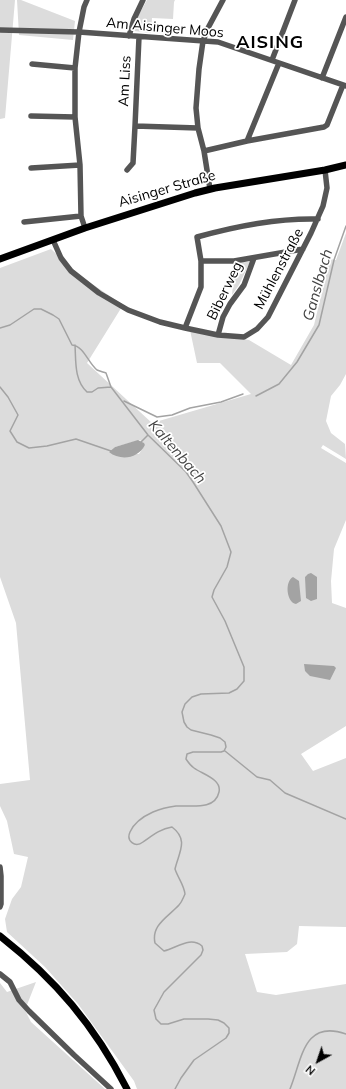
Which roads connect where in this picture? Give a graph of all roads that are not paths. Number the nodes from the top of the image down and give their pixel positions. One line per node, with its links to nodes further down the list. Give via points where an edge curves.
1 (87, 0): 7 (street)
2 (143, 0): 8 (street)
3 (223, 0): 10 (street)
4 (295, 0): 11 (street)
5 (346, 17): 15 (street)
6 (0, 30): 7 (street, Am Aisinger Moos)
7 (79, 32): 8 (street, Am Aisinger Moos); 14 (street)
8 (129, 36): 9 (street, Am Aisinger Moos)
9 (140, 37): 10 (street, Am Aisinger Moos); 19 (street, Am Liss)
10 (203, 41): 11 (street, Am Aisinger Moos, via 218,42); 20 (street, via 198,69)
11 (272, 60): 12 (street, Am Aisinger Moos)
12 (279, 63): 15 (street, Am Aisinger Moos); 21 (street)
13 (32, 64): 14 (street)
14 (75, 68): 18 (street)
15 (322, 78): 16 (street, Am Aisinger Moos)
16 (344, 86): 21 (street, via 324,127)
17 (31, 116): 18 (street)
18 (75, 117): 23 (street)
19 (135, 126): 20 (street, Am Liss); 26 (street, Am Liss, via 133,163)
20 (198, 128): 22 (street)
21 (247, 141): 22 (street)
22 (204, 151): 28 (street)
23 (80, 165): 25 (street); 29 (street)
24 (346, 165): 27 (main road, Aisinger Straße)
25 (31, 168)
26 (127, 170)
27 (325, 170): 28 (main road, Aisinger Straße); 30 (street, Mühlenstraße, via 327,188)
28 (210, 189): 32 (main road, Aisinger Straße)
29 (81, 216): 31 (street); 32 (street)
30 (318, 219): 34 (street, Mühlenstraße); 37 (street, via 298,218 229,228 197,236)
31 (24, 222)
32 (85, 228): 33 (main road, Aisinger Straße)
33 (53, 240): 36 (main road, Aisinger Straße); 38 (street, Mühlenstraße, via 61,258 71,271 99,293 128,310)
34 (303, 249): 35 (street); 39 (street, Mühlenstraße, via 268,317 257,329 244,337)
35 (254, 258): 37 (street); 39 (street, Biberweg, via 244,284 223,318)
36 (0, 259)
37 (202, 261): 38 (street, via 201,287)
38 (185, 328): 39 (street, Mühlenstraße)
39 (218, 335)
40 (0, 868): 41 (street)
41 (0, 907)
42 (0, 936): 45 (main road, via 40,969 61,991 101,1044)
43 (0, 974): 44 (street, via 10,982 19,1000 29,1011)
44 (111, 1089)
45 (127, 1089)

